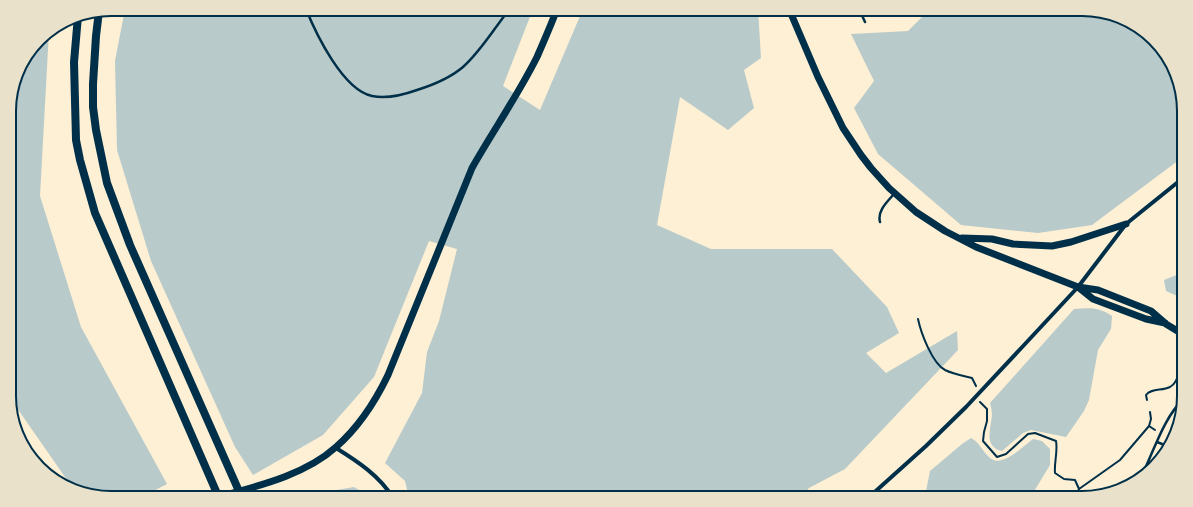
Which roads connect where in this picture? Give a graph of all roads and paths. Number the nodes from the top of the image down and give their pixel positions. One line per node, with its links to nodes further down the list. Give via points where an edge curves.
1 (309, 16): 2 (lane, via 340,73 363,93 381,97 405,94 428,87 454,73 470,60)
2 (504, 16)
3 (553, 16): 26 (street, via 536,58 472,168 377,397 352,432)
4 (792, 16): 10 (street, via 843,128 861,156)
5 (862, 16): 8 (lane)
6 (98, 17): 30 (main road, via 93,107 107,183 130,245)
7 (77, 22): 29 (main road, via 74,62 76,140 95,213)
8 (865, 22)
9 (1177, 183): 12 (street)
10 (895, 193): 11 (lane, via 883,207); 13 (street, via 916,212)
11 (880, 222)
12 (1126, 224): 13 (street, via 1052,246); 14 (street)
13 (957, 238): 14 (street)
14 (1078, 287): 16 (street, via 1093,299 1166,324); 18 (street)
15 (918, 319): 18 (path, via 936,361 945,370 972,378 976,384)
16 (1177, 331)
17 (1177, 380): 19 (path, via 1164,389 1148,392)
18 (975, 397): 28 (path, via 987,408 983,441 997,457 1006,454 1028,434 1035,433 1056,441 1055,473 1064,479 1075,480); 33 (street)
19 (1147, 400)
20 (1176, 406): 24 (lane)
21 (1150, 412): 22 (path)
22 (1149, 426): 23 (path); 28 (path, via 1120,460)
23 (1155, 430)
24 (1157, 442): 25 (lane); 27 (lane)
25 (1164, 445)
26 (336, 448): 31 (street, via 320,459); 32 (street, via 373,474)
27 (1146, 466)
28 (1079, 489)
29 (215, 491)
30 (238, 491)
31 (250, 491)
32 (389, 491)
33 (876, 491)

